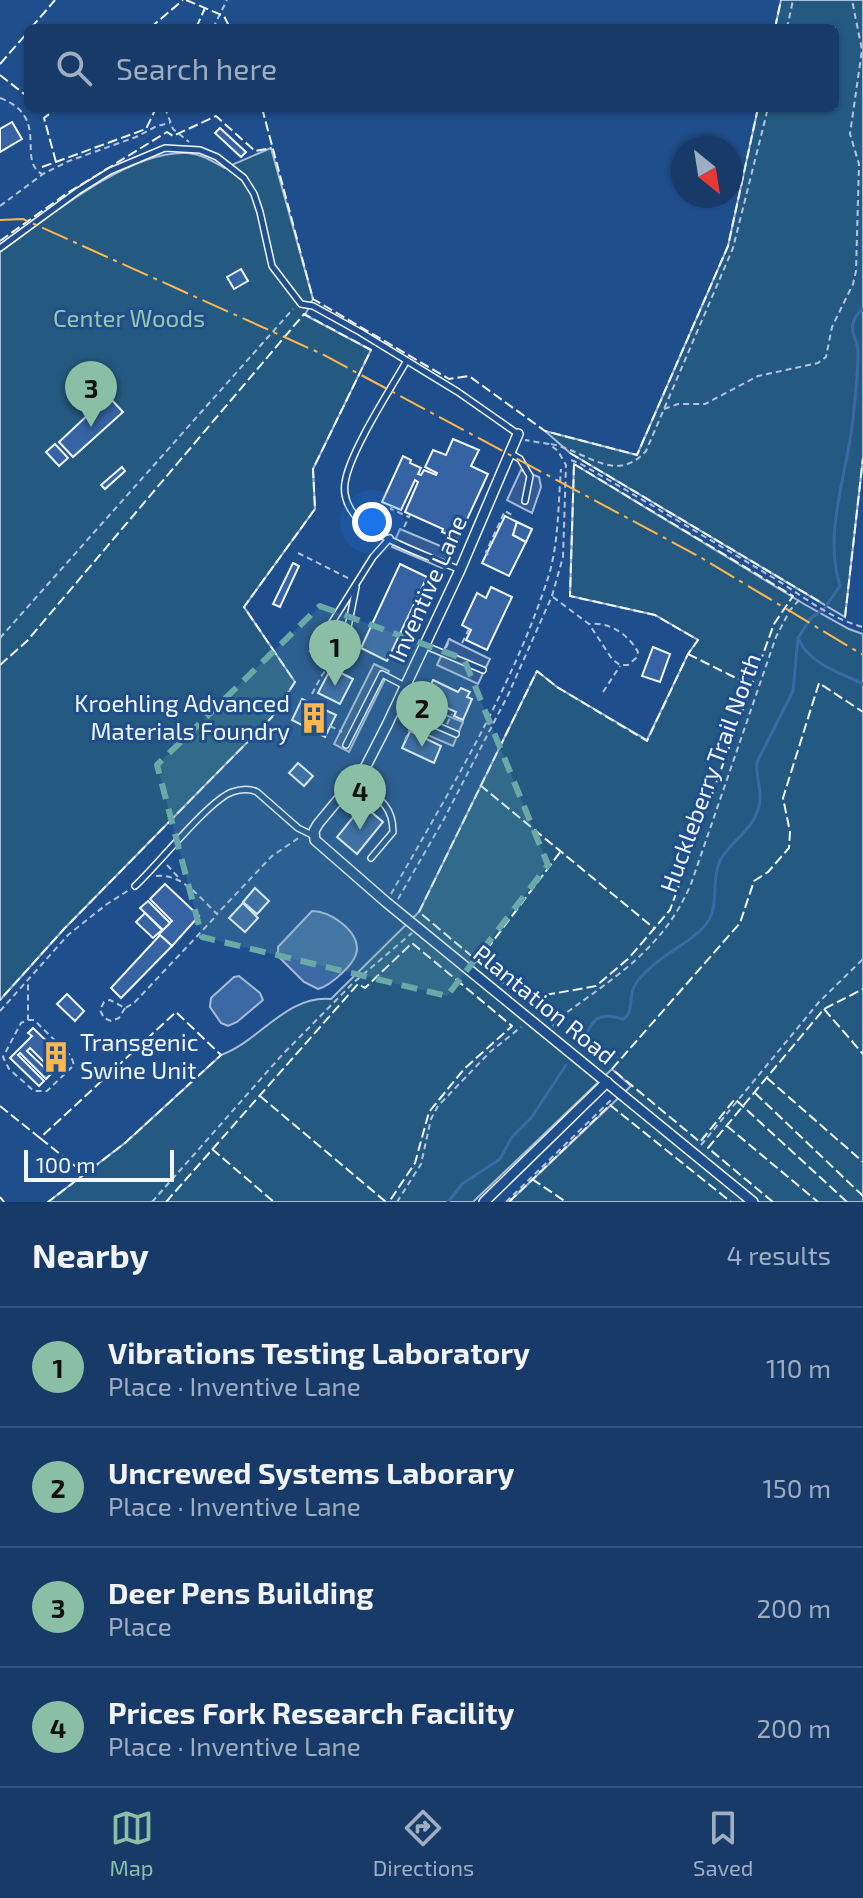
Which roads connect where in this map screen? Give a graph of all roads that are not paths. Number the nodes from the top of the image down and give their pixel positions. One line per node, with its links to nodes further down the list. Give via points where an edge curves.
1 (0, 248): 2 (lane, via 110,171 165,148 200,150 244,178 260,212 272,266 301,304 339,320)
2 (406, 362): 3 (lane); 6 (lane, via 345,482 346,501 355,517)
3 (518, 434): 4 (street, Inventive Lane)
4 (509, 452): 5 (lane, via 530,476); 7 (street, Inventive Lane)
5 (525, 501)
6 (390, 538): 7 (lane); 8 (lane)
7 (460, 570): 10 (street, Inventive Lane)
8 (357, 582): 9 (lane); 11 (lane)
9 (324, 635)
10 (425, 645): 12 (lane); 13 (street, Inventive Lane)
11 (344, 647)
12 (483, 670)
13 (405, 686): 14 (street, Inventive Lane); 16 (lane, via 382,674)
14 (395, 707): 15 (lane); 17 (street, Inventive Lane)
15 (456, 734)
16 (346, 745)
17 (354, 782): 18 (street, Inventive Lane); 19 (lane, via 384,802 393,818 393,832)
18 (314, 836): 20 (lane, via 257,792 242,789 222,798); 21 (street, Plantation Road, via 325,851)
19 (371, 858)
20 (135, 886)
21 (607, 1082): 22 (street); 23 (street, Plantation Road)
22 (484, 1202)
23 (753, 1202)

